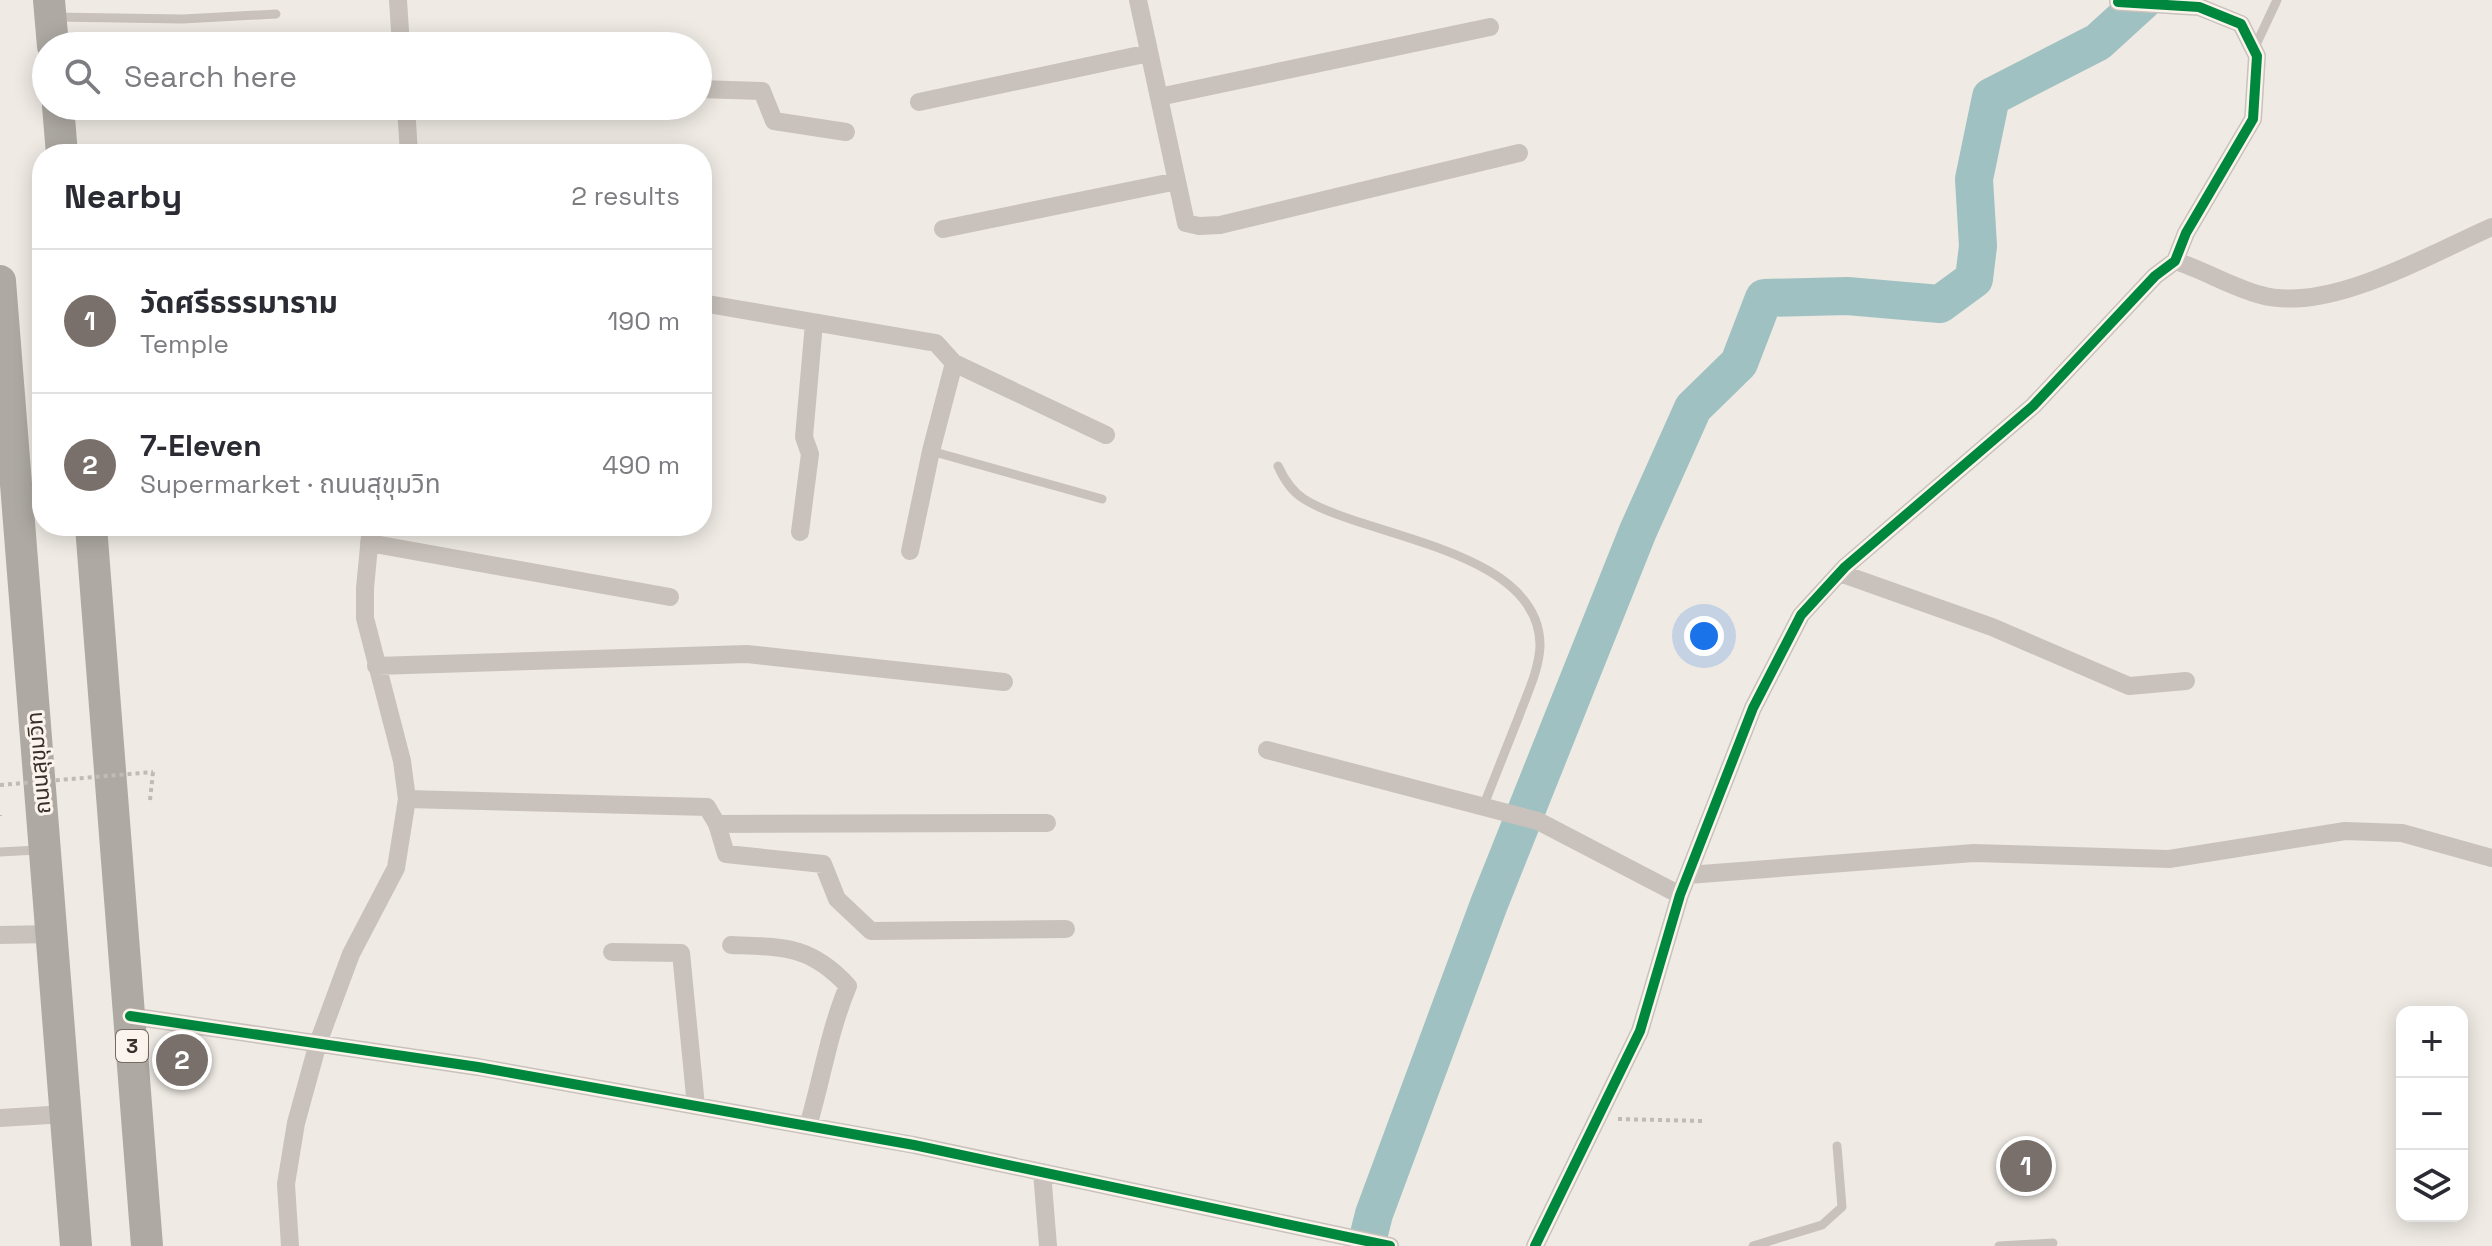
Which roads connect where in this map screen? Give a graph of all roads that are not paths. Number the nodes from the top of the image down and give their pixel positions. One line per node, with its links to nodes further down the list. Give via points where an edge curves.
1 (398, 0): 8 (street)
2 (1138, 0): 10 (street)
3 (2277, 0): 9 (lane)
4 (2116, 1): 9 (street, via 2199,7 2241,24)
5 (276, 14): 6 (lane)
6 (51, 21)
7 (1490, 27): 12 (street)
8 (400, 32)
9 (2254, 49): 23 (street, via 2253,119)
10 (1149, 53): 12 (street); 13 (street)
11 (712, 89): 16 (street, via 762,91 774,121)
12 (1159, 97): 20 (street)
13 (919, 102)
14 (59, 120): 17 (highway)
15 (407, 120): 18 (street)
16 (846, 132)
17 (61, 144)
18 (408, 144)
19 (1519, 153): 20 (street, via 1220,225 1186,223)
20 (1177, 181): 22 (street)
21 (2492, 227): 23 (street, via 2359,286 2307,298 2262,296)
22 (943, 229)
23 (2175, 261): 39 (street, via 2033,406)
24 (0, 281): 27 (highway, ถนนสุขุมวิท)
25 (712, 305): 26 (street)
26 (814, 323): 28 (street, via 936,343); 34 (street, via 804,437 810,454)
27 (2, 336): 29 (highway, ถนนสุขุมวิท)
28 (954, 363): 30 (street); 31 (street)
29 (5, 402): 49 (highway, ถนนสุขุมวิท)
30 (1106, 435)
31 (931, 451): 33 (lane); 38 (street)
32 (1278, 466): 46 (lane, via 1301,498 1480,566 1525,602 1540,645 1535,674)
33 (1102, 499)
34 (800, 532)
35 (92, 536): 59 (highway, 3)
36 (370, 536): 41 (street, via 365,618)
37 (380, 536): 40 (street)
38 (910, 551)
39 (1840, 573): 42 (street, via 1992,627 2129,686); 52 (street, via 1801,615 1753,708)
40 (670, 597)
41 (376, 666): 43 (street, via 747,654); 45 (street)
42 (2186, 681)
43 (1004, 682)
44 (1267, 750): 46 (street)
45 (407, 799): 48 (street, via 707,807); 60 (street, via 396,868 351,954)
46 (1483, 807): 53 (street, via 1538,821)
47 (1047, 823): 48 (street)
48 (717, 824): 54 (street, via 726,854 823,864 837,899 871,931)
49 (45, 850): 50 (lane); 55 (highway, ถนนสุขุมวิท)
50 (0, 852)
51 (2492, 858): 52 (street, via 2402,833 2345,831 2169,859 1974,853)
52 (1688, 875): 53 (street)
53 (1680, 895): 73 (street, via 1640,1031)
54 (1066, 929)
55 (52, 934): 56 (street); 62 (highway, ถนนสุขุมวิท)
56 (0, 935)
57 (731, 945): 64 (street, via 787,947 828,964 848,986 832,1024)
58 (612, 952): 61 (street, via 681,953)
59 (130, 1016): 60 (street); 69 (highway, 3)
60 (318, 1043): 61 (street); 70 (street, via 286,1184)
61 (696, 1106): 64 (street)
62 (66, 1114): 63 (street); 68 (highway, ถนนสุขุมวิท)
63 (0, 1118)
64 (808, 1126): 66 (street)
65 (1837, 1146): 74 (lane, via 1842,1207 1822,1225)
66 (1042, 1172): 71 (street); 72 (street)
67 (2053, 1243): 75 (lane)
68 (76, 1246)
69 (147, 1246)
70 (290, 1246)
71 (1048, 1246)
72 (1390, 1246)
73 (1535, 1246)
74 (1753, 1246)
75 (1999, 1246)

